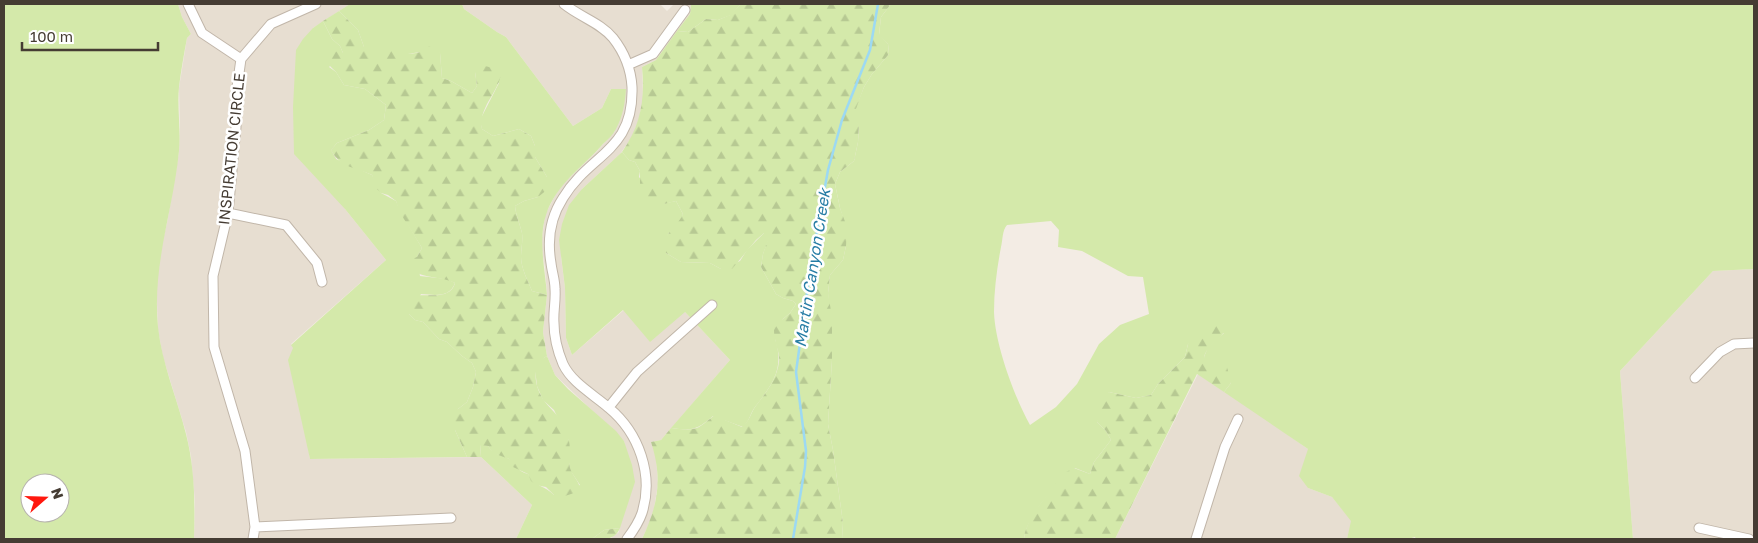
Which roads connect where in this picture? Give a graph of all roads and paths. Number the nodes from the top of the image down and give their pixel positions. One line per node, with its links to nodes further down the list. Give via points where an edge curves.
1 (188, 4): 5 (street, via 202,33)
2 (316, 4): 5 (street, INSPIRATION CIRCLE, via 271,24)
3 (564, 4): 6 (street, via 604,29 622,51)
4 (685, 10): 6 (street, via 653,54)
5 (241, 59): 7 (street, INSPIRATION CIRCLE)
6 (628, 65): 12 (street, via 632,98 626,127 611,149 564,196 550,233 556,291 554,324 563,365 575,380)
7 (228, 213): 8 (street, via 286,225 317,263); 15 (street, INSPIRATION CIRCLE, via 213,276 214,347 245,451)
8 (322, 282)
9 (712, 304): 12 (street, via 636,372)
10 (1754, 343): 11 (street, via 1734,344 1720,352)
11 (1695, 378)
12 (609, 407): 18 (street, via 635,439 645,469 642,515)
13 (1238, 419): 19 (street, via 1224,447)
14 (451, 518): 15 (street)
15 (255, 527): 17 (street, INSPIRATION CIRCLE)
16 (1699, 528): 20 (street)
17 (253, 539)
18 (627, 539)
19 (1196, 539)
20 (1749, 539)

